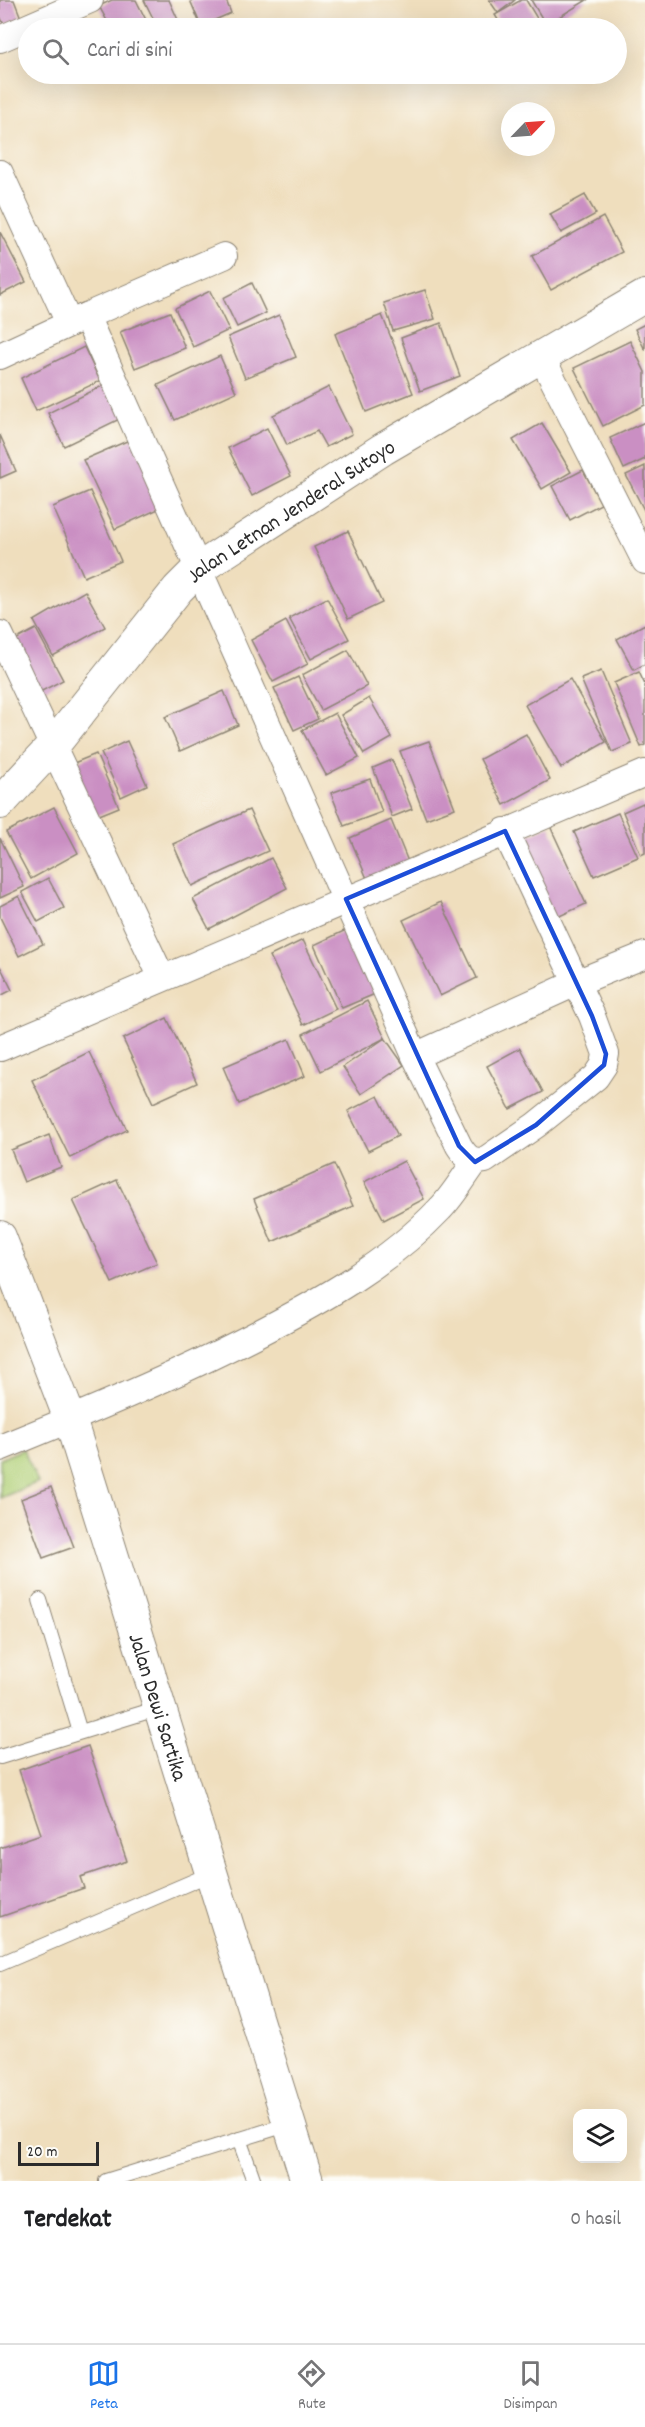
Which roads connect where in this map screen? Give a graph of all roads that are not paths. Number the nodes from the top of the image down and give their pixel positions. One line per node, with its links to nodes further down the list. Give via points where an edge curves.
1 (90, 0): 2 (street)
2 (48, 18)
3 (18, 31): 4 (street)
4 (0, 39)
5 (0, 173): 8 (street)
6 (224, 256): 8 (street)
7 (645, 296): 10 (street, Jalan Letnan Jenderal Sutoyo)
8 (78, 320): 9 (street); 12 (street)
9 (0, 356)
10 (542, 356): 11 (street); 12 (street, Jalan Letnan Jenderal Sutoyo, via 383,449)
11 (645, 561)
12 (197, 570): 14 (street, Jalan Letnan Jenderal Sutoyo); 18 (street)
13 (0, 634): 14 (street)
14 (53, 746): 16 (street, Jalan Letnan Jenderal Sutoyo); 20 (street)
15 (645, 773): 17 (street)
16 (0, 803)
17 (505, 831): 18 (street); 21 (street)
18 (346, 899): 20 (street); 23 (street)
19 (645, 955): 21 (street)
20 (162, 978): 22 (street)
21 (576, 983): 23 (street); 24 (street, via 606,1053 604,1065 596,1077 536,1125 485,1160)
22 (0, 1048)
23 (415, 1056): 24 (street, via 459,1146)
24 (475, 1162): 26 (street, via 441,1209 403,1242 310,1307 194,1366)
25 (0, 1237): 26 (street, Jalan Dewi Sartika)
26 (70, 1419): 27 (street); 29 (street, Jalan Dewi Sartika)
27 (0, 1448)
28 (40, 1600): 30 (lane)
29 (159, 1708): 30 (lane); 32 (street, Jalan Dewi Sartika)
30 (80, 1732): 31 (lane)
31 (0, 1757)
32 (210, 1874): 33 (lane); 34 (street, Jalan Dewi Sartika)
33 (0, 1964)
34 (289, 2124): 35 (lane); 38 (street, Jalan Dewi Sartika)
35 (239, 2139): 36 (lane); 37 (lane)
36 (106, 2181)
37 (254, 2181)
38 (307, 2181)

